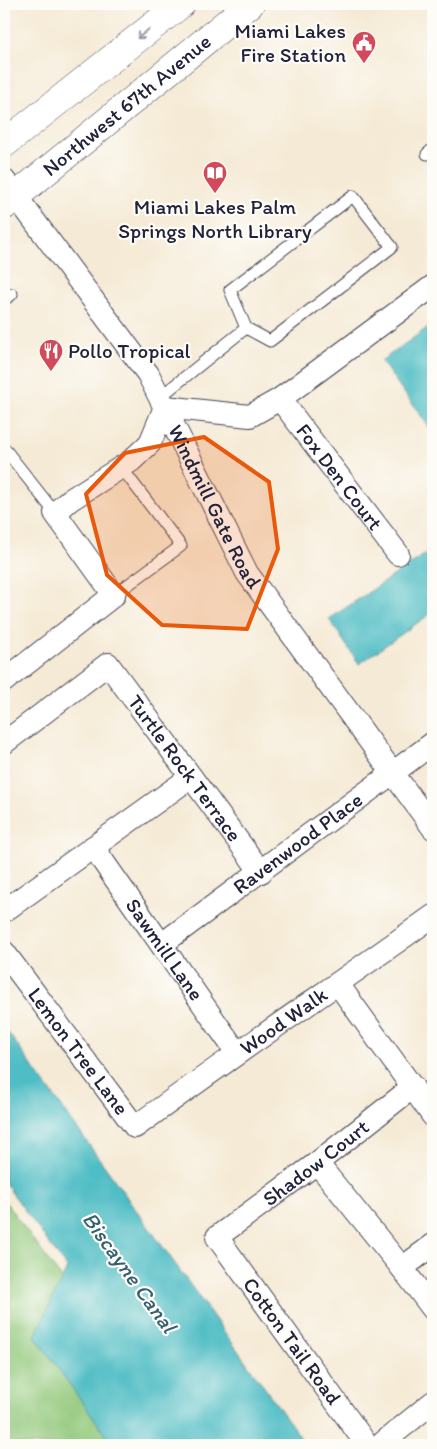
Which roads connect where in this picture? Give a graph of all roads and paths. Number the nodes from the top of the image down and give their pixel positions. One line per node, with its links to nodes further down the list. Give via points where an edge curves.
1 (181, 4): 5 (main road, Northwest 67th Avenue, one-way to 5)
2 (250, 4): 6 (main road, Northwest 67th Avenue)
3 (430, 4): 4 (lane)
4 (433, 7)
5 (4, 144)
6 (8, 194): 10 (street, Windmill Gate Road, via 148,374)
7 (433, 286): 9 (street)
8 (246, 328): 8 (lane, via 270,341 392,247 353,196 230,290); 10 (lane)
9 (280, 399): 10 (street, via 250,416); 14 (street, Fox Den Court)
10 (162, 402): 12 (street, via 150,443); 19 (street, Windmill Gate Road, via 247,573)
11 (4, 448): 13 (lane)
12 (121, 467): 13 (street); 15 (lane, via 181,546)
13 (55, 513): 15 (street)
14 (398, 554)
15 (114, 595): 16 (street)
16 (4, 681)
17 (4, 743): 20 (street, Turtle Rock Terrace, via 108,664)
18 (433, 743): 19 (street, Ravenwood Place)
19 (392, 773): 21 (street, Windmill Gate Road); 23 (street, Ravenwood Place)
20 (191, 778): 22 (street); 23 (street, Turtle Rock Terrace)
21 (433, 828)
22 (93, 847): 24 (street); 26 (street, Sawmill Lane)
23 (261, 872): 26 (street, Ravenwood Place)
24 (4, 911)
25 (433, 916): 28 (street, Wood Walk)
26 (162, 944): 29 (street, Sawmill Lane)
27 (4, 952): 32 (street, Lemon Tree Lane)
28 (338, 984): 29 (street, Wood Walk); 30 (street)
29 (237, 1053): 32 (street, Wood Walk)
30 (413, 1087): 31 (street); 33 (street, Shadow Court)
31 (433, 1116)
32 (135, 1127)
33 (317, 1163): 34 (street, Shadow Court); 36 (street)
34 (217, 1237): 39 (street, Cotton Tail Road)
35 (433, 1245): 36 (street)
36 (402, 1268): 37 (street)
37 (433, 1309)
38 (433, 1402): 40 (street)
39 (367, 1445)
40 (380, 1445)

